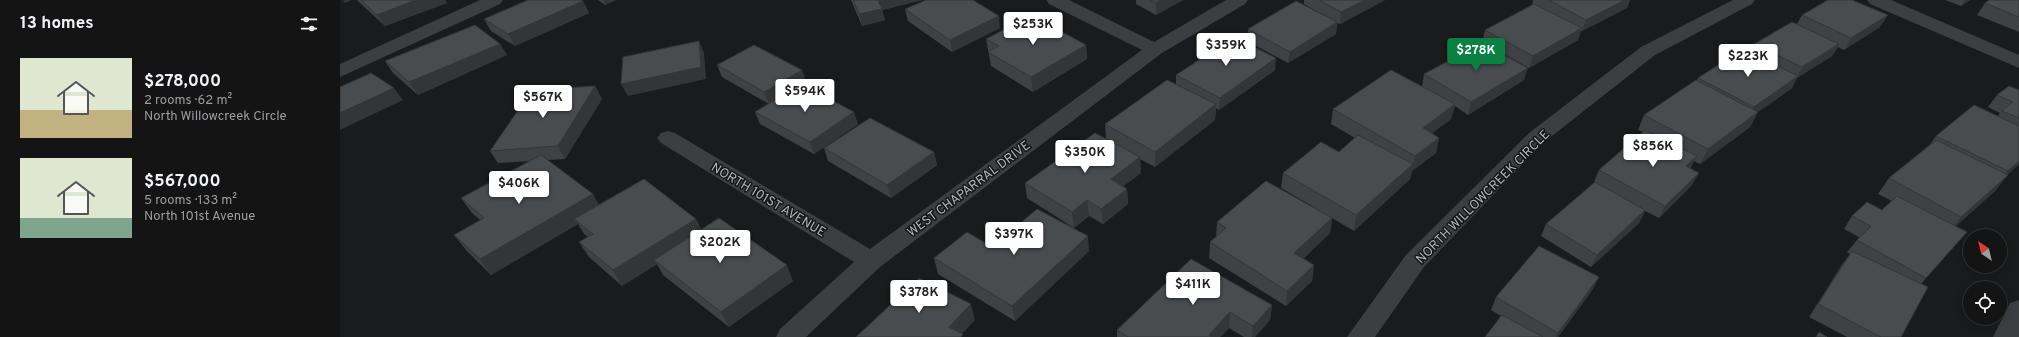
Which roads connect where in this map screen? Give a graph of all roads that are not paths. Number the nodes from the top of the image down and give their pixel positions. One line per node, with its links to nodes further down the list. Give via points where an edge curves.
1 (494, 0): 8 (street)
2 (1055, 0): 6 (street)
3 (1239, 0): 6 (street, WEST CHAPARRAL DRIVE)
4 (1746, 0): 13 (street, NORTH WILLOWCREEK CIRCLE, via 1648,51 1536,138 1415,261)
5 (1876, 0): 7 (street)
6 (1155, 49): 10 (street, WEST CHAPARRAL DRIVE)
7 (2019, 62)
8 (343, 66)
9 (668, 138): 10 (street, NORTH 101ST AVENUE)
10 (871, 260): 12 (street, WEST CHAPARRAL DRIVE)
11 (2019, 310): 14 (street)
12 (789, 337)
13 (1360, 337)
14 (2006, 337)

